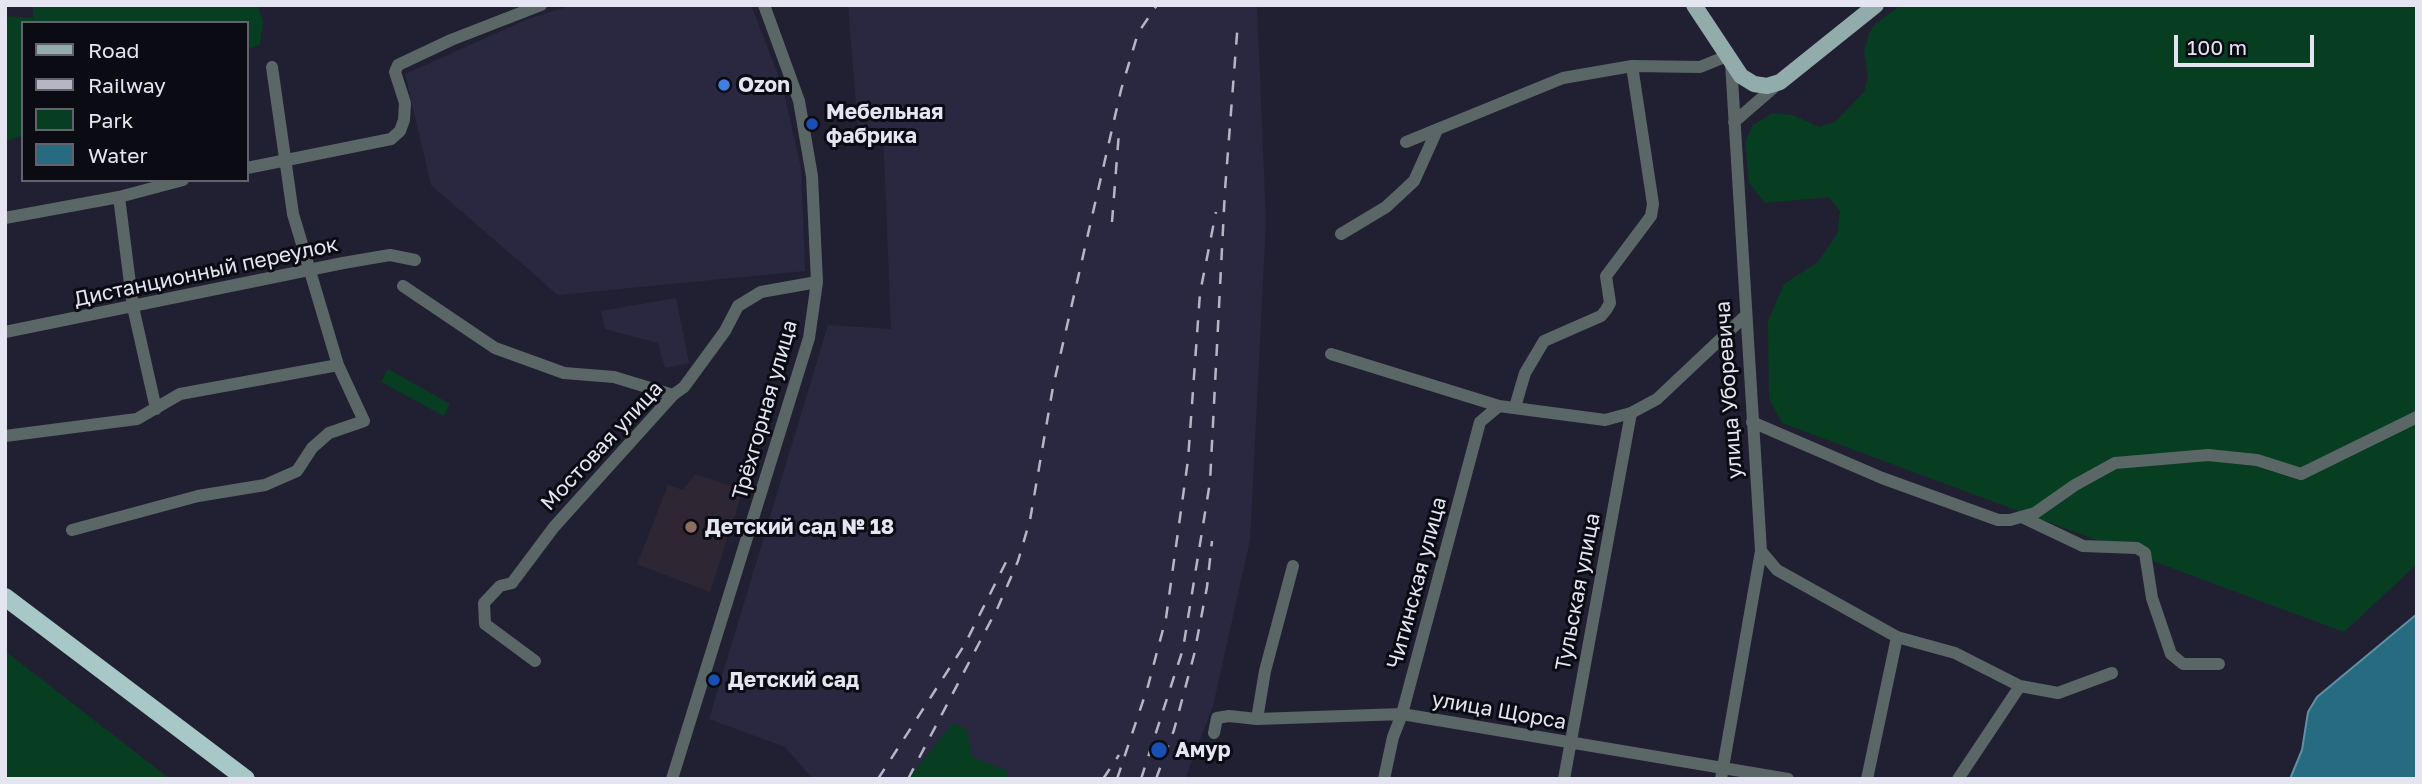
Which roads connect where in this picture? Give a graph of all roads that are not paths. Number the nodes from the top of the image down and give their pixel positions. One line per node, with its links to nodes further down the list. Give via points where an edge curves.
1 (541, 5): 12 (street, via 398,65 395,72 405,103 400,131 391,139)
2 (764, 5): 20 (street, Трёхгорная улица, via 799,100 812,176)
3 (1694, 5): 5 (main road)
4 (1876, 5): 8 (main road)
5 (1729, 59): 6 (street, via 1700,67); 8 (main road, via 1741,76 1754,84); 9 (street, улица Уборевича)
6 (1632, 66): 10 (street, via 1563,78); 29 (street, via 1652,193 1651,216 1606,276 1610,303 1606,310 1544,341 1525,373)
7 (272, 67): 12 (street)
8 (1780, 82): 9 (street)
9 (1734, 122): 23 (street, улица Уборевича)
10 (1437, 130): 11 (street); 17 (street, via 1414,181 1386,206)
11 (1406, 142)
12 (285, 162): 13 (street); 19 (street)
13 (248, 168)
14 (175, 182): 15 (street)
15 (119, 197): 16 (street); 22 (street)
16 (5, 218)
17 (1341, 234)
18 (415, 260): 19 (street, Дистанционный переулок, via 390,255)
19 (309, 270): 22 (street, Дистанционный переулок); 26 (street)
20 (817, 282): 27 (street, Мостовая улица, via 761,292 738,306 706,358); 51 (street, Трёхгорная улица, via 809,338)
21 (404, 286): 27 (street, via 495,348 564,373 614,377)
22 (133, 307): 24 (street, Дистанционный переулок); 30 (street)
23 (1744, 317): 31 (street, via 1682,379); 33 (street, улица Уборевича)
24 (5, 332)
25 (1331, 354): 28 (street)
26 (338, 365): 30 (street, via 180,394); 36 (street, via 365,421 329,433 297,471 265,485 198,496)
27 (673, 395): 41 (street, Мостовая улица, via 554,527 512,583 500,586 484,603 485,624)
28 (1499, 406): 29 (street); 45 (street, Читинская улица, via 1480,422)
29 (1515, 407): 31 (street, via 1605,420)
30 (156, 409): 34 (street, via 137,419)
31 (1631, 413): 48 (street, Тульская улица)
32 (2417, 417): 35 (street, via 2301,474 2257,460 2208,455 2116,463)
33 (1752, 422): 35 (street, via 1882,478 1998,520); 37 (street, улица Уборевича)
34 (5, 436)
35 (2022, 517): 42 (street, via 2083,546 2137,548 2145,553 2152,597 2171,654 2183,664)
36 (72, 530)
37 (1761, 551): 40 (street, via 1777,570); 49 (street, улица Уборевича)
38 (1293, 566): 46 (street)
39 (5, 597): 50 (highway)
40 (1897, 637): 44 (street, via 1955,653); 55 (street)
41 (535, 661)
42 (2219, 664)
43 (2112, 673): 44 (street, via 2058,693)
44 (2020, 686): 56 (street)
45 (1402, 714): 46 (street, улица Щорса); 48 (street, улица Щорса); 52 (street, Читинская улица)
46 (1256, 719): 47 (street, улица Щорса, via 1216,718)
47 (1214, 733)
48 (1569, 743): 49 (street, улица Щорса); 53 (street, Тульская улица)
49 (1722, 773): 54 (street, улица Щорса)
50 (241, 775)
51 (672, 779)
52 (1384, 779)
53 (1564, 779)
54 (1788, 779)
55 (1867, 779)
56 (1958, 779)

